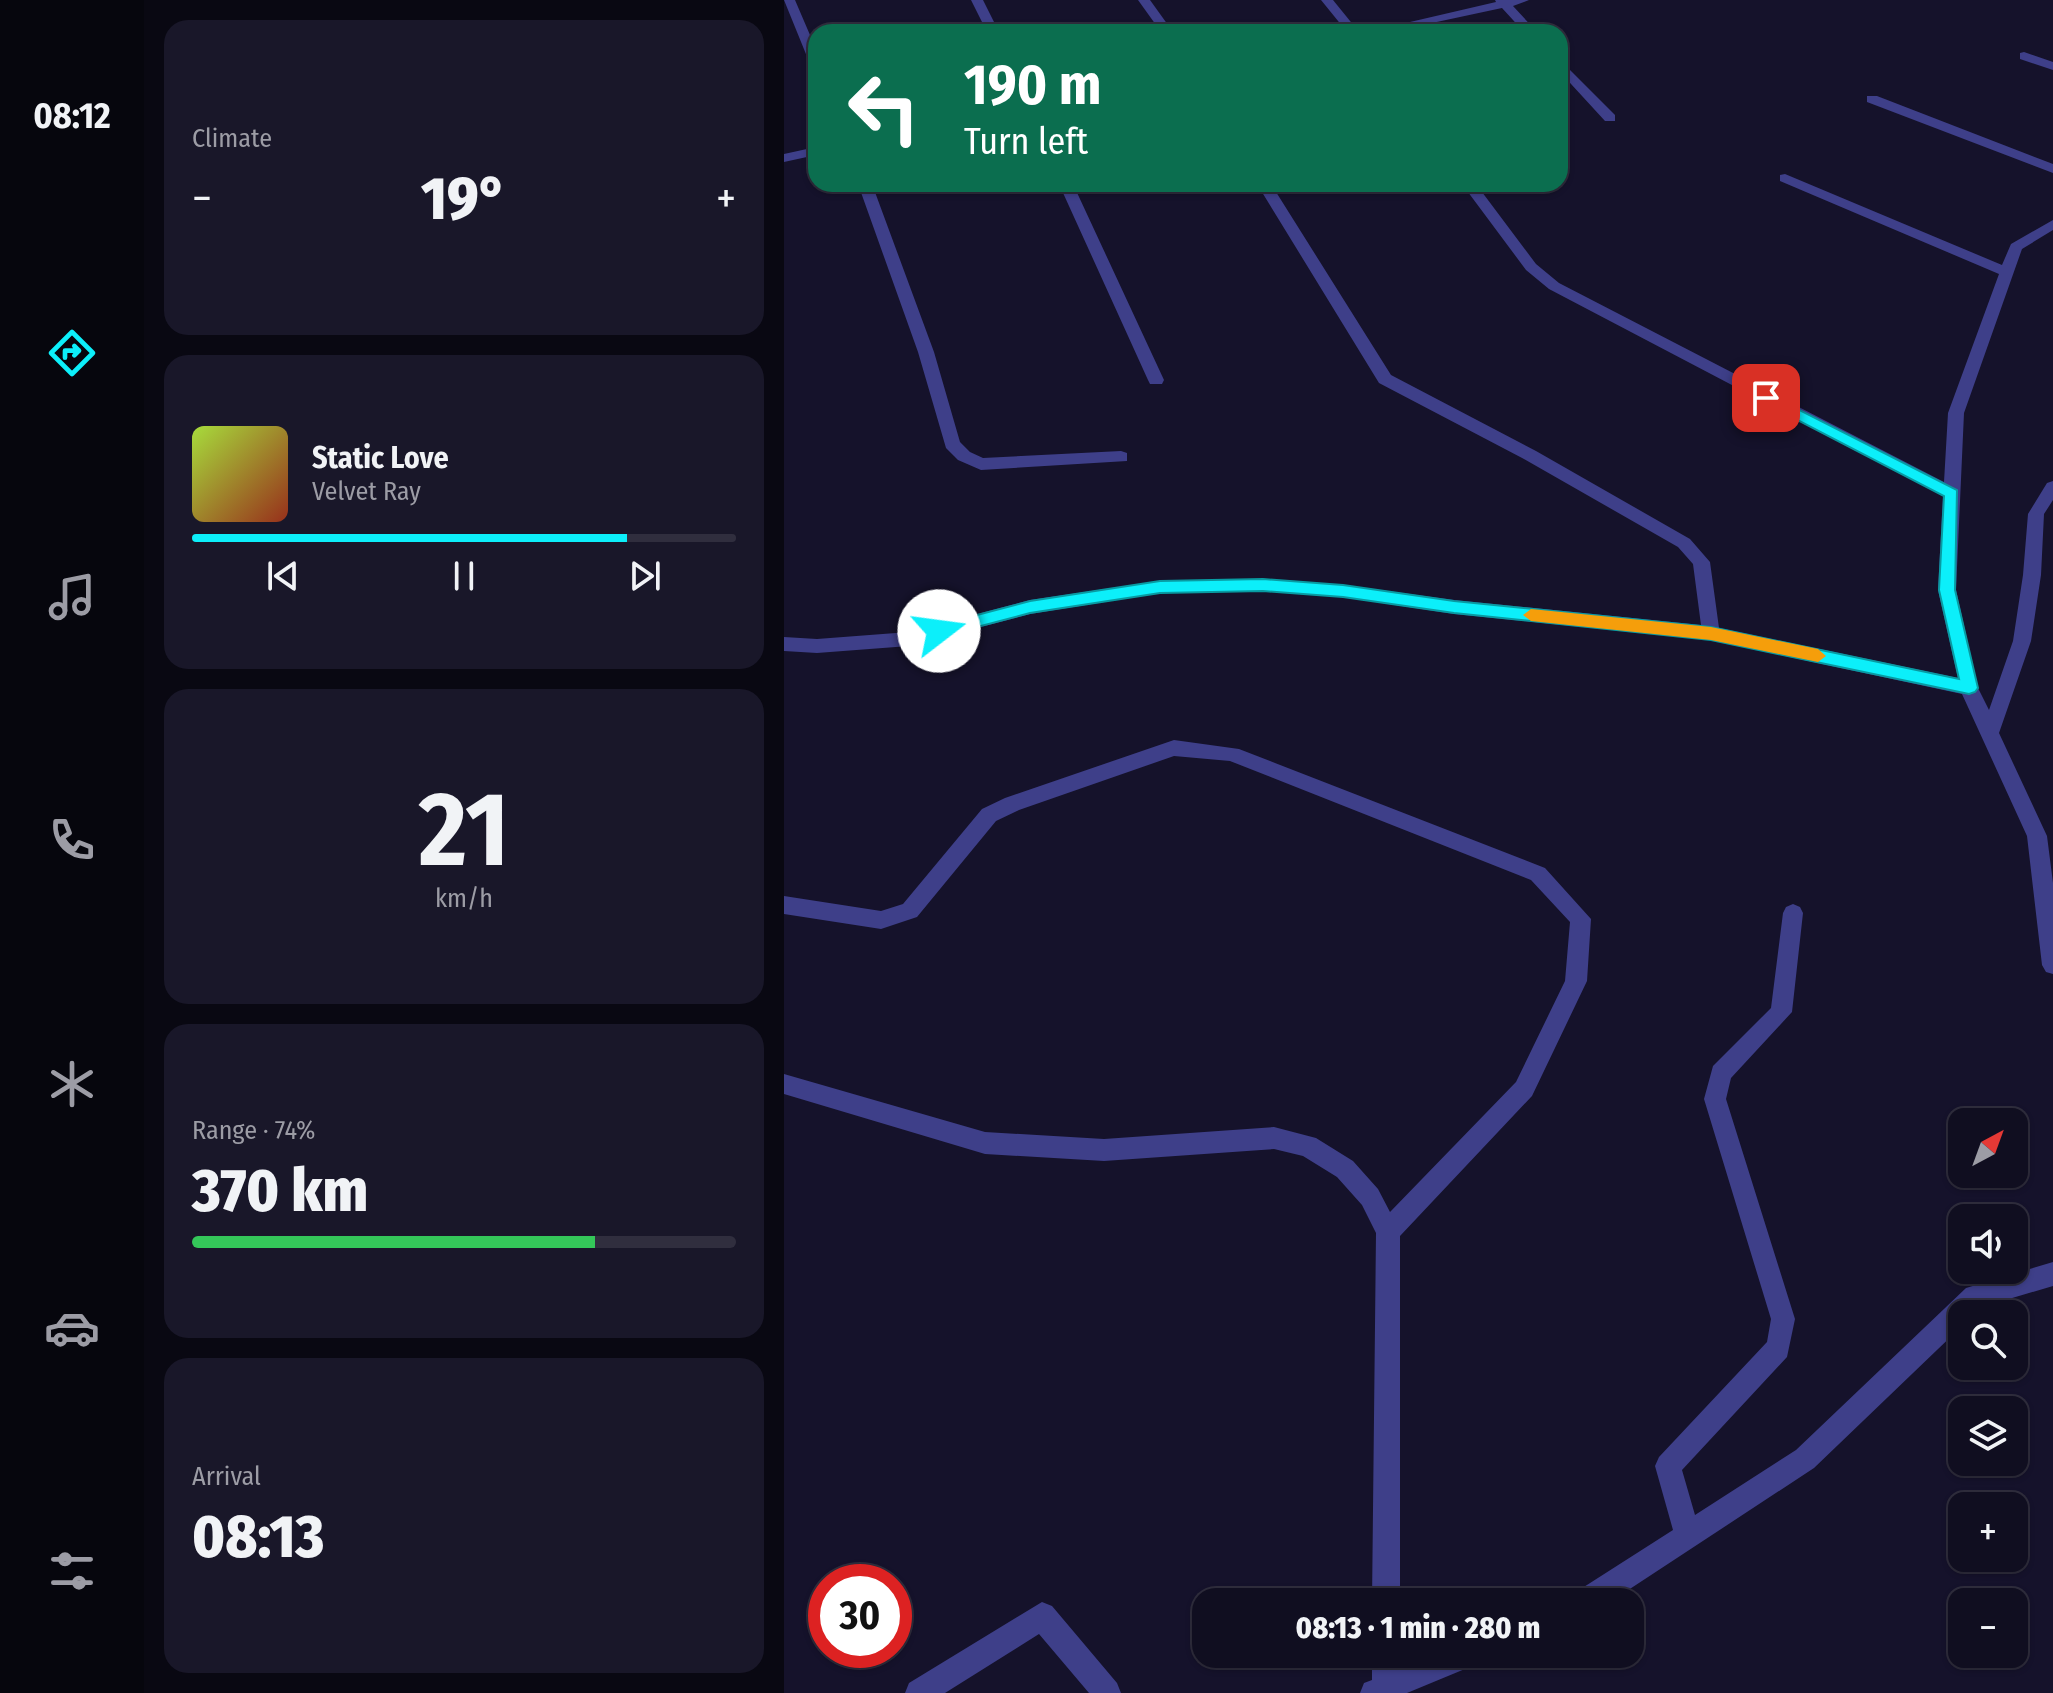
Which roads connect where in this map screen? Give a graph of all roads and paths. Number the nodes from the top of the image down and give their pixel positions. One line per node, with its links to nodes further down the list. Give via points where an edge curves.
1 (789, 0): 12 (street)
2 (977, 0): 7 (street)
3 (1144, 0): 8 (street)
4 (1327, 0): 9 (street)
5 (1523, 0): 6 (street)
6 (1503, 2): 10 (street); 11 (street)
7 (989, 24)
8 (1161, 24)
9 (1346, 24)
10 (1408, 24)
11 (1524, 24)
12 (808, 45)
13 (2024, 56): 14 (street)
14 (2053, 66)
15 (1568, 73): 17 (street)
16 (1872, 99): 20 (street)
17 (1610, 118)
18 (808, 153): 19 (street)
19 (784, 158)
20 (2053, 169)
21 (1785, 178): 27 (street)
22 (868, 192): 29 (street, via 926,352 952,444 981,464)
23 (1070, 192): 28 (street)
24 (1269, 192): 32 (street, via 1385,379 1684,543 1701,562)
25 (1475, 192): 31 (street, via 1531,267 1554,286)
26 (2053, 224): 27 (street, via 2016,247)
27 (2005, 271): 31 (street, via 1956,413)
28 (1156, 380)
29 (1121, 457)
30 (2053, 487): 35 (street, via 2036,514 2022,641)
31 (1951, 493): 34 (street, via 1947,590)
32 (1711, 633): 33 (street, via 1263,585 1160,587 1030,607 909,639); 34 (street)
33 (784, 644)
34 (1969, 688): 35 (street)
35 (1991, 730): 38 (street, via 2037,836)
36 (784, 905): 40 (street, via 881,920 910,911 989,815 1174,748 1232,754 1538,874 1581,919 1576,981 1524,1089)
37 (1793, 913): 42 (street, via 1781,1012 1721,1073 1715,1099 1783,1319 1778,1348 1668,1466)
38 (2053, 965)
39 (784, 1084): 40 (street, via 985,1143 1104,1150 1274,1138 1308,1146 1345,1169 1370,1197)
40 (1388, 1231): 43 (street)
41 (2053, 1274): 42 (street, via 1975,1297 1805,1459)
42 (1688, 1535): 44 (street)
43 (1386, 1588)
44 (1607, 1588)
45 (1384, 1668): 47 (street)
46 (1433, 1668): 47 (street)
47 (1380, 1690)
48 (919, 1693): 49 (street, via 1042,1616)
49 (1107, 1693)

